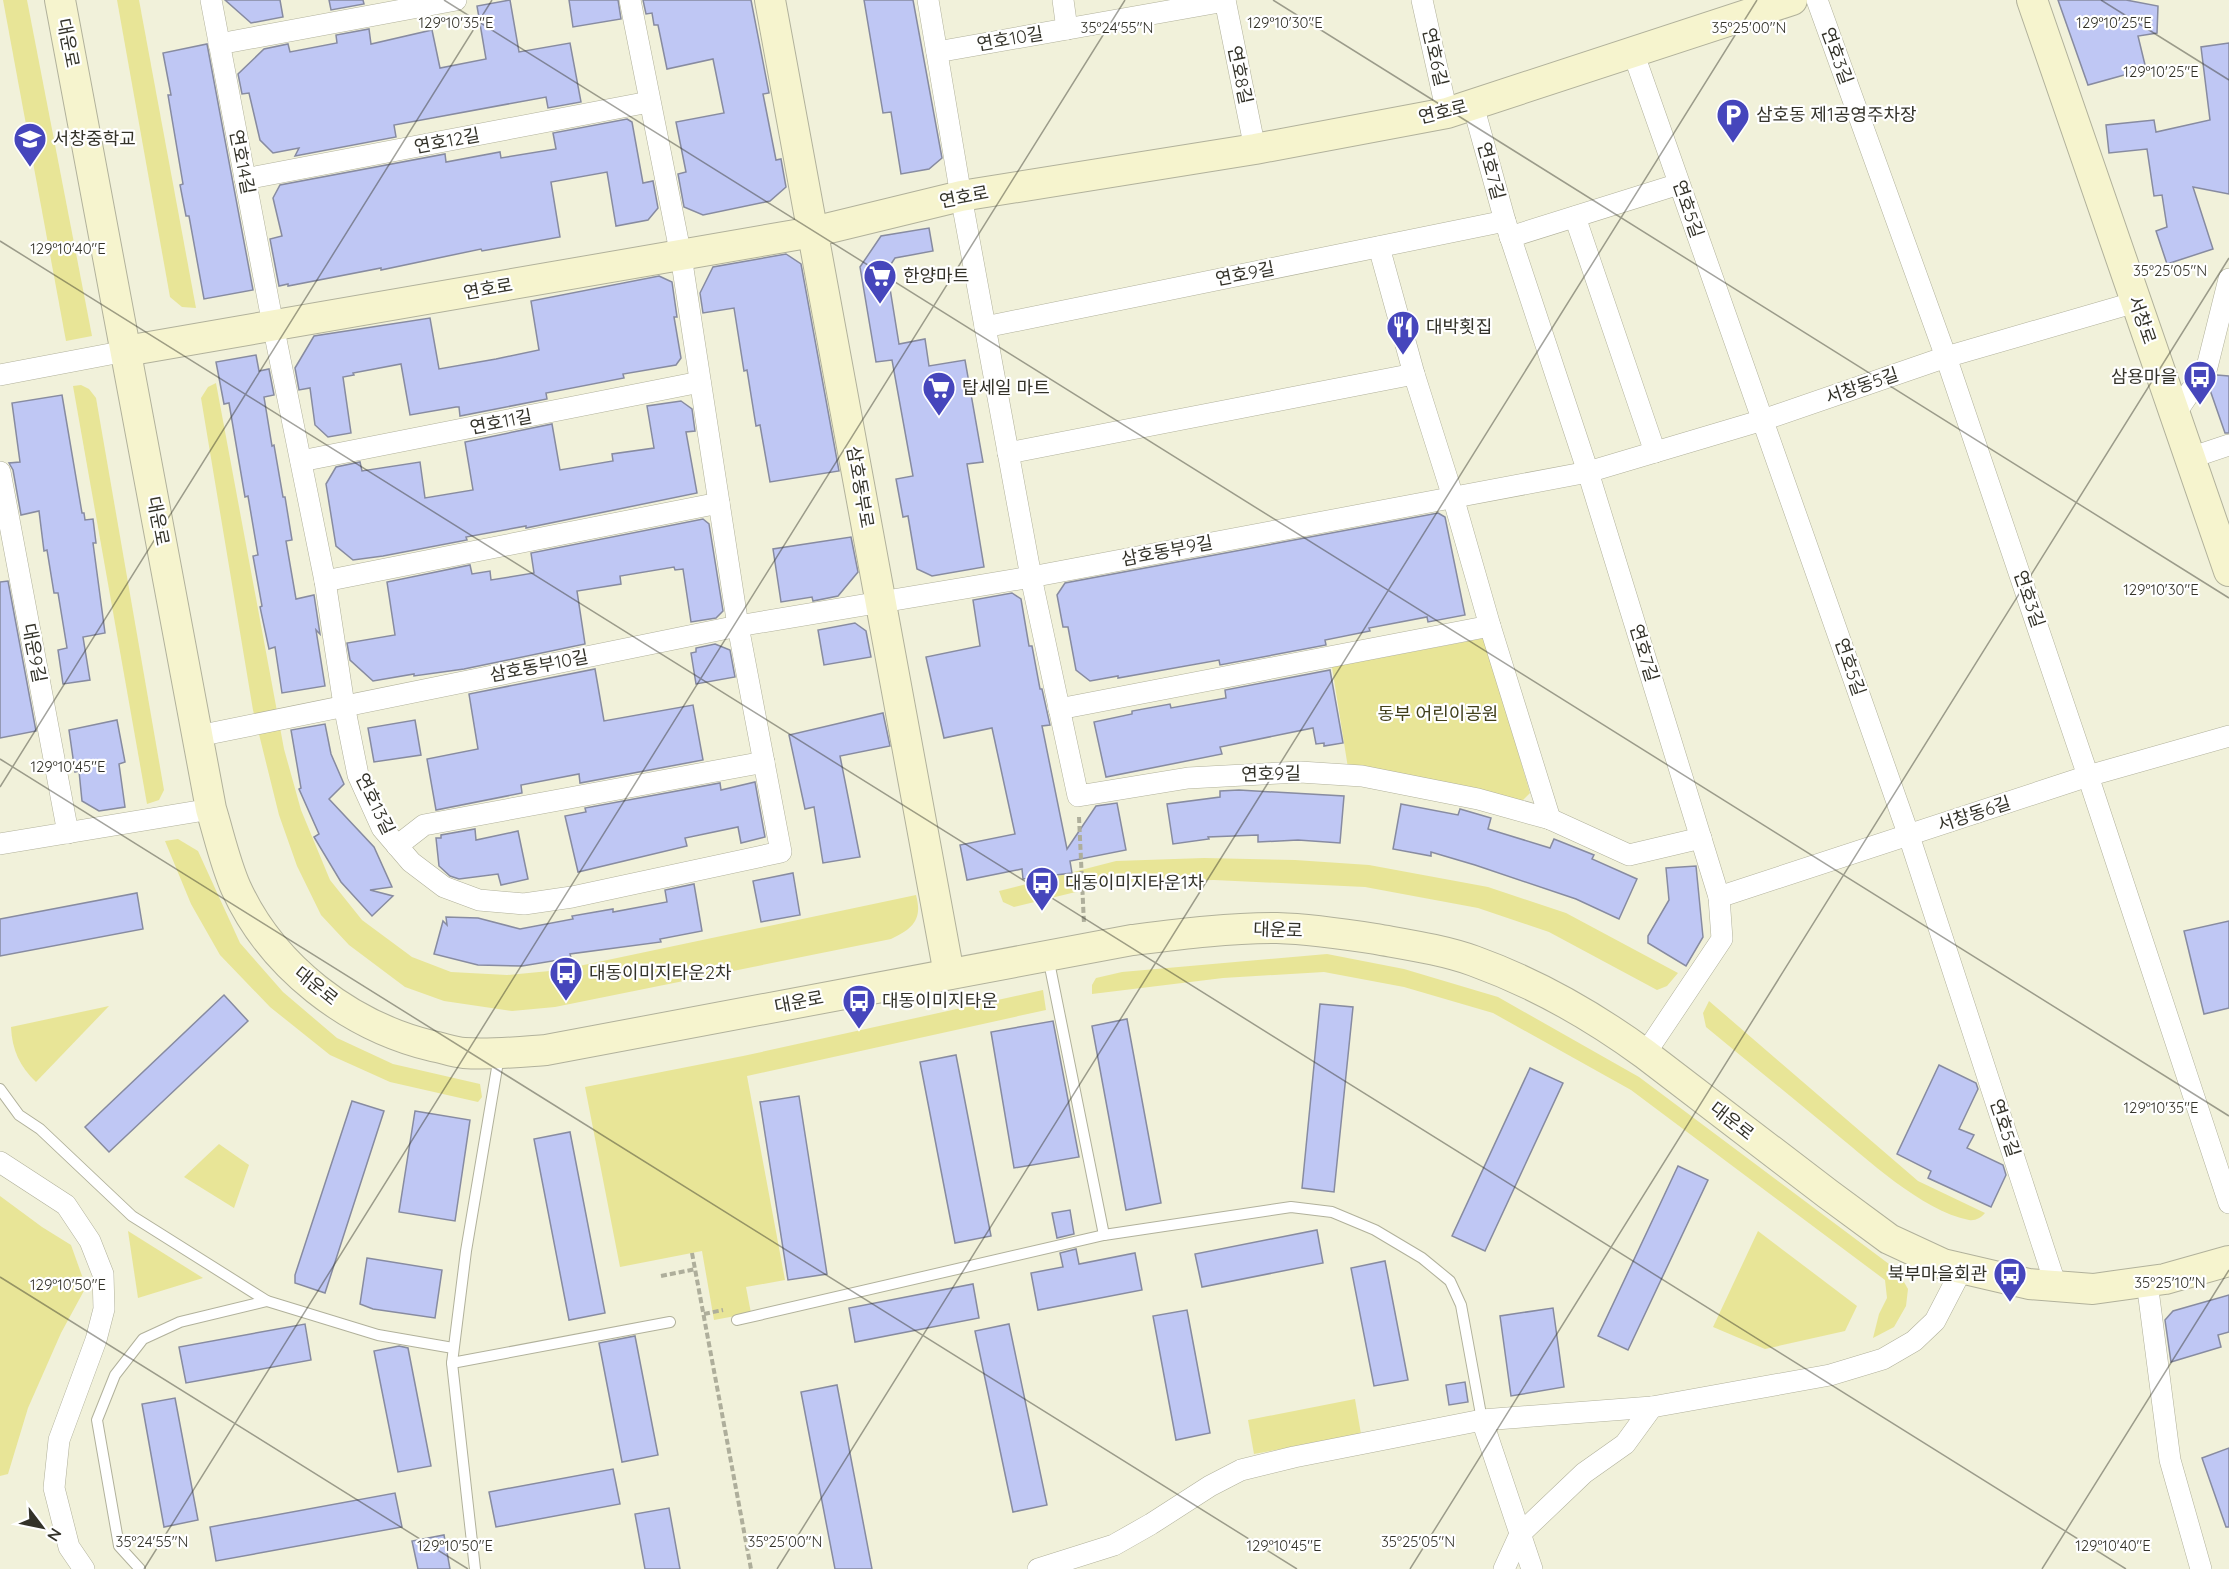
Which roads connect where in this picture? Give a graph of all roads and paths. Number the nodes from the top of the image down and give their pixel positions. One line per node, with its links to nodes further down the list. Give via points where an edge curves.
1 (60, 0): 32 (street, 대운로)
2 (211, 0): 14 (street, 연호14길)
3 (456, 0): 14 (street)
4 (630, 0): 17 (street)
5 (770, 0): 25 (street, 삼호동부로)
6 (928, 0): 15 (street)
7 (1063, 0): 13 (street)
8 (1422, 0): 18 (street, 연호6길)
9 (1792, 0): 16 (street, 연호로)
10 (1817, 0): 33 (street, 연호3길)
11 (2032, 0): 29 (street, 서창로)
12 (1225, 1): 13 (street, 연호10길); 19 (street, 연호8길)
13 (1067, 29): 15 (street, 연호10길)
14 (219, 44): 20 (street, 연호14길)
15 (937, 52): 22 (street)
16 (1633, 52): 18 (street, 연호로); 21 (street, 연호5길)
17 (649, 102): 20 (street, 연호12길); 27 (street)
18 (1460, 109): 19 (street, 연호로); 24 (street, 연호7길)
19 (1255, 149): 22 (street, 연호로)
20 (245, 179): 30 (street, 연호14길)
21 (1679, 184): 23 (street); 38 (street, 연호5길)
22 (961, 196): 25 (street, 연호로); 31 (street)
23 (1575, 217): 24 (street); 40 (street)
24 (1508, 229): 26 (street, 연호9길); 45 (street, 연호7길)
25 (813, 232): 27 (street, 연호로); 51 (street, 삼호동부로)
26 (1378, 247): 31 (street, 연호9길); 34 (street)
27 (681, 256): 30 (street, 연호로); 36 (street)
28 (2229, 279): 37 (street, via 2207,367)
29 (2136, 302): 33 (street, 서창동5길); 37 (street, 서창로)
30 (273, 325): 32 (street, 연호로); 43 (street, 연호13길)
31 (985, 327): 41 (street)
32 (126, 351): 35 (street); 56 (street, 대운로)
33 (1946, 357): 38 (street, 서창동5길); 59 (street, 연호3길)
34 (1414, 374): 41 (street); 46 (street)
35 (0, 375)
36 (700, 382): 43 (street, 연호11길); 47 (street)
37 (2175, 414): 42 (street, 서창로)
38 (1762, 420): 40 (street, 서창동5길); 64 (street, 연호5길)
39 (2229, 445): 42 (street)
40 (1654, 452): 45 (street, 서창동5길)
41 (1008, 453): 49 (street)
42 (2190, 458): 48 (street, 서창로)
43 (301, 461): 50 (street, 연호13길)
44 (0, 472): 63 (street, 대운9길)
45 (1588, 472): 46 (street, 삼호동부9길); 65 (street, 연호7길)
46 (1454, 497): 49 (street, 삼호동부9길); 53 (street)
47 (719, 503): 50 (street); 52 (street)
48 (2229, 572)
49 (1031, 577): 51 (street, 삼호동부9길); 55 (street)
50 (325, 581): 54 (street, 연호13길)
51 (881, 603): 52 (street, 삼호동부10길); 71 (street, 삼호동부로)
52 (738, 626): 54 (street, 삼호동부10길); 58 (street)
53 (1490, 626): 55 (street); 62 (street)
54 (344, 705): 56 (street, 삼호동부10길); 67 (street, 연호13길, via 358,775 382,828)
55 (1059, 709): 60 (street)
56 (198, 736): 61 (street, 대운로)
57 (2229, 736): 59 (street, 서창동6길)
58 (764, 762): 67 (street, via 424,825); 67 (street, 연호13길, via 781,852 524,904 479,900 444,887 411,862)
59 (2088, 776): 64 (street, 서창동6길); 76 (street, 연호3길)
60 (1078, 796): 62 (street, 연호9길, via 1188,778 1300,772 1362,777 1431,789); 69 (path)
61 (211, 809): 63 (street); 72 (street, 대운로, via 236,887 254,920 281,956 318,991 372,1025 411,1041 462,1053)
62 (1550, 819): 65 (street, 연호9길, via 1629,855)
63 (68, 833): 66 (street)
64 (1909, 836): 68 (street, 서창동6길); 84 (street, 연호5길)
65 (1701, 838): 68 (street, 연호7길)
66 (0, 844)
67 (398, 846)
68 (1719, 897): 73 (street, 연호7길, via 1722,939)
69 (1085, 949): 70 (street, 대운로); 73 (street, 대운로, via 1218,930 1279,928 1413,946 1472,960 1520,980 1578,1010)
70 (1048, 956): 71 (street, 대운로); 77 (lane)
71 (949, 974): 72 (street, 대운로, via 546,1050)
72 (500, 1053): 88 (lane)
73 (1645, 1054): 81 (street, 대운로, via 1889,1239)
74 (0, 1089): 85 (lane, via 19,1115 40,1129 132,1216)
75 (0, 1162): 93 (street, via 66,1205 90,1241 103,1274 104,1310 59,1440 54,1488 69,1547)
76 (2229, 1203)
77 (1104, 1235): 86 (lane); 91 (lane, via 1291,1207 1332,1212 1375,1230 1422,1258 1450,1281 1461,1305)
78 (692, 1253): 80 (path)
79 (2229, 1261): 83 (street, 대운로)
80 (696, 1269): 82 (path); 96 (path)
81 (1962, 1269): 84 (street, 대운로); 90 (street, via 1935,1321 1914,1341 1883,1359 1830,1375)
82 (661, 1276)
83 (2147, 1281): 84 (street, 대운로, via 2093,1289); 100 (street, via 2170,1460)
84 (2056, 1286)
85 (267, 1301): 88 (lane, via 378,1335); 94 (lane, via 180,1322 143,1339 115,1375 97,1420 119,1546)
86 (737, 1320)
87 (670, 1322): 89 (lane)
88 (453, 1348): 89 (lane)
89 (452, 1363): 95 (lane)
90 (1652, 1407): 91 (street); 92 (street, via 1625,1444 1584,1473)
91 (1482, 1420): 92 (street); 97 (street, via 1241,1470 1114,1545)
92 (1520, 1534): 98 (street); 99 (street)
93 (84, 1569)
94 (140, 1569)
95 (475, 1569)
96 (751, 1569)
97 (1038, 1569)
98 (1504, 1569)
99 (1532, 1569)
100 (2201, 1569)

